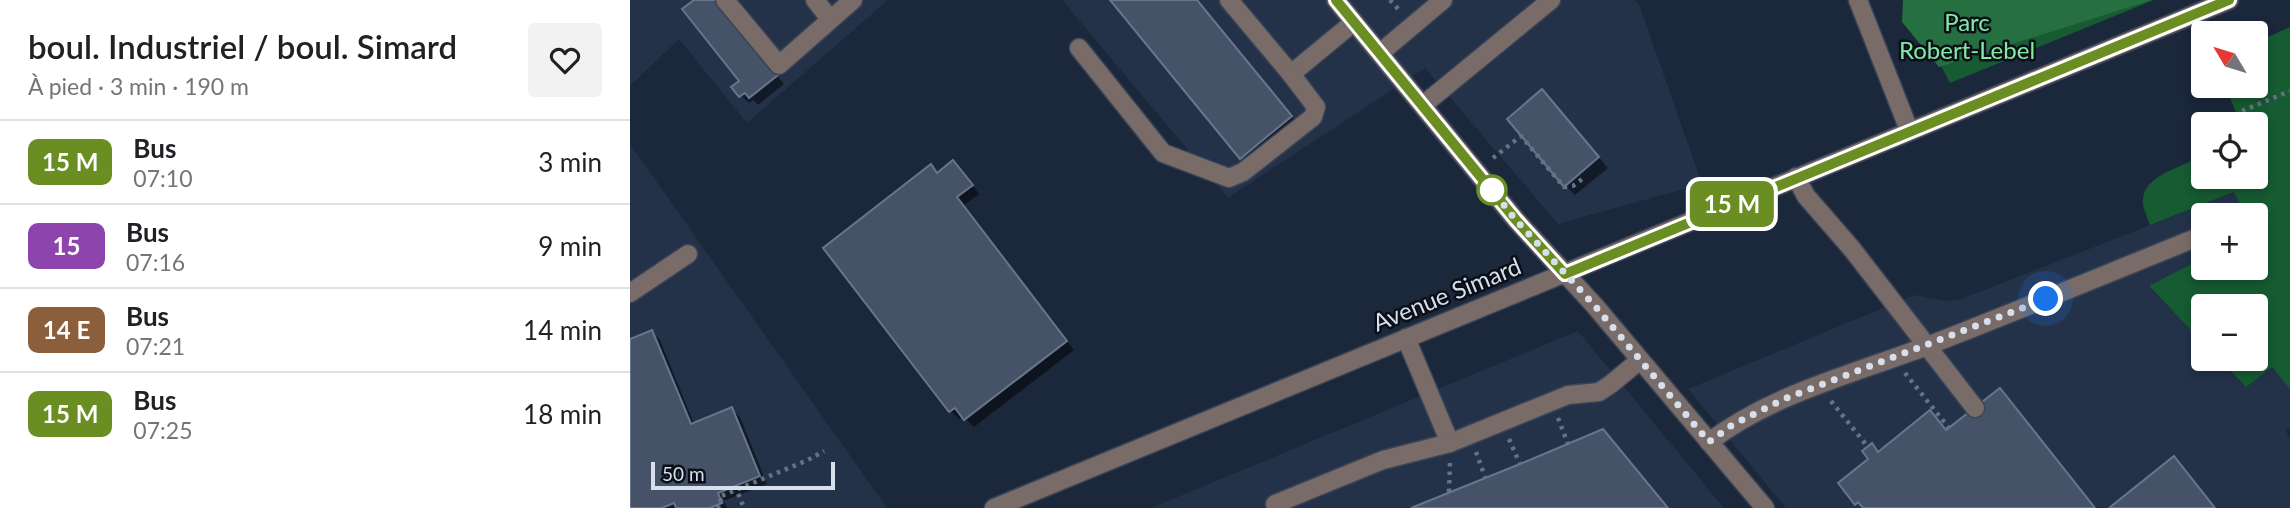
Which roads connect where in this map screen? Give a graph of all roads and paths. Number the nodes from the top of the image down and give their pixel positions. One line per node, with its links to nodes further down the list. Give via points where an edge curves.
1 (724, 0): 10 (street, via 779,65)
2 (815, 0): 10 (street)
3 (853, 0): 10 (street)
4 (1229, 0): 14 (street)
5 (1336, 0): 11 (street)
6 (1443, 0): 13 (street)
7 (1550, 0): 16 (street)
8 (1858, 0): 18 (street)
9 (2229, 0): 18 (street, Avenue Simard)
10 (830, 19)
11 (1354, 22): 13 (street); 14 (street)
12 (1079, 48): 14 (street, via 1163,153 1229,178 1313,117 1316,107)
13 (1380, 53): 16 (street)
14 (1291, 74)
15 (2290, 91): 17 (path)
16 (1423, 105): 24 (street)
17 (2242, 111)
18 (1909, 130): 21 (street, Avenue Simard)
19 (1493, 158): 20 (path, via 1521,136 1564,187)
20 (1585, 177)
21 (1796, 177): 24 (street, Avenue Simard); 27 (street, via 1806,196)
22 (2191, 240): 27 (street)
23 (688, 254): 25 (street)
24 (1565, 274): 26 (street, Avenue Simard); 28 (street)
25 (630, 293)
26 (1406, 338): 35 (street); 49 (street, Avenue Simard)
27 (1928, 345): 30 (street); 34 (street, via 1784,399)
28 (1640, 359): 34 (street); 35 (street, via 1599,392 1568,395)
29 (1912, 383): 32 (path)
30 (1975, 408)
31 (1839, 411): 37 (path)
32 (1949, 428)
33 (1563, 430): 36 (path)
34 (1709, 442): 50 (street)
35 (1450, 443): 46 (street, via 1383,460)
36 (1568, 444)
37 (1868, 446)
38 (1513, 450): 41 (path)
39 (824, 451): 44 (path)
40 (1480, 463): 43 (path)
41 (1520, 464)
42 (1450, 475): 45 (path)
43 (1485, 478)
44 (736, 488): 47 (path, via 719,497 722,503); 48 (path)
45 (1449, 492)
46 (1275, 504)
47 (717, 508)
48 (744, 508)
49 (994, 508)
50 (1765, 508)

